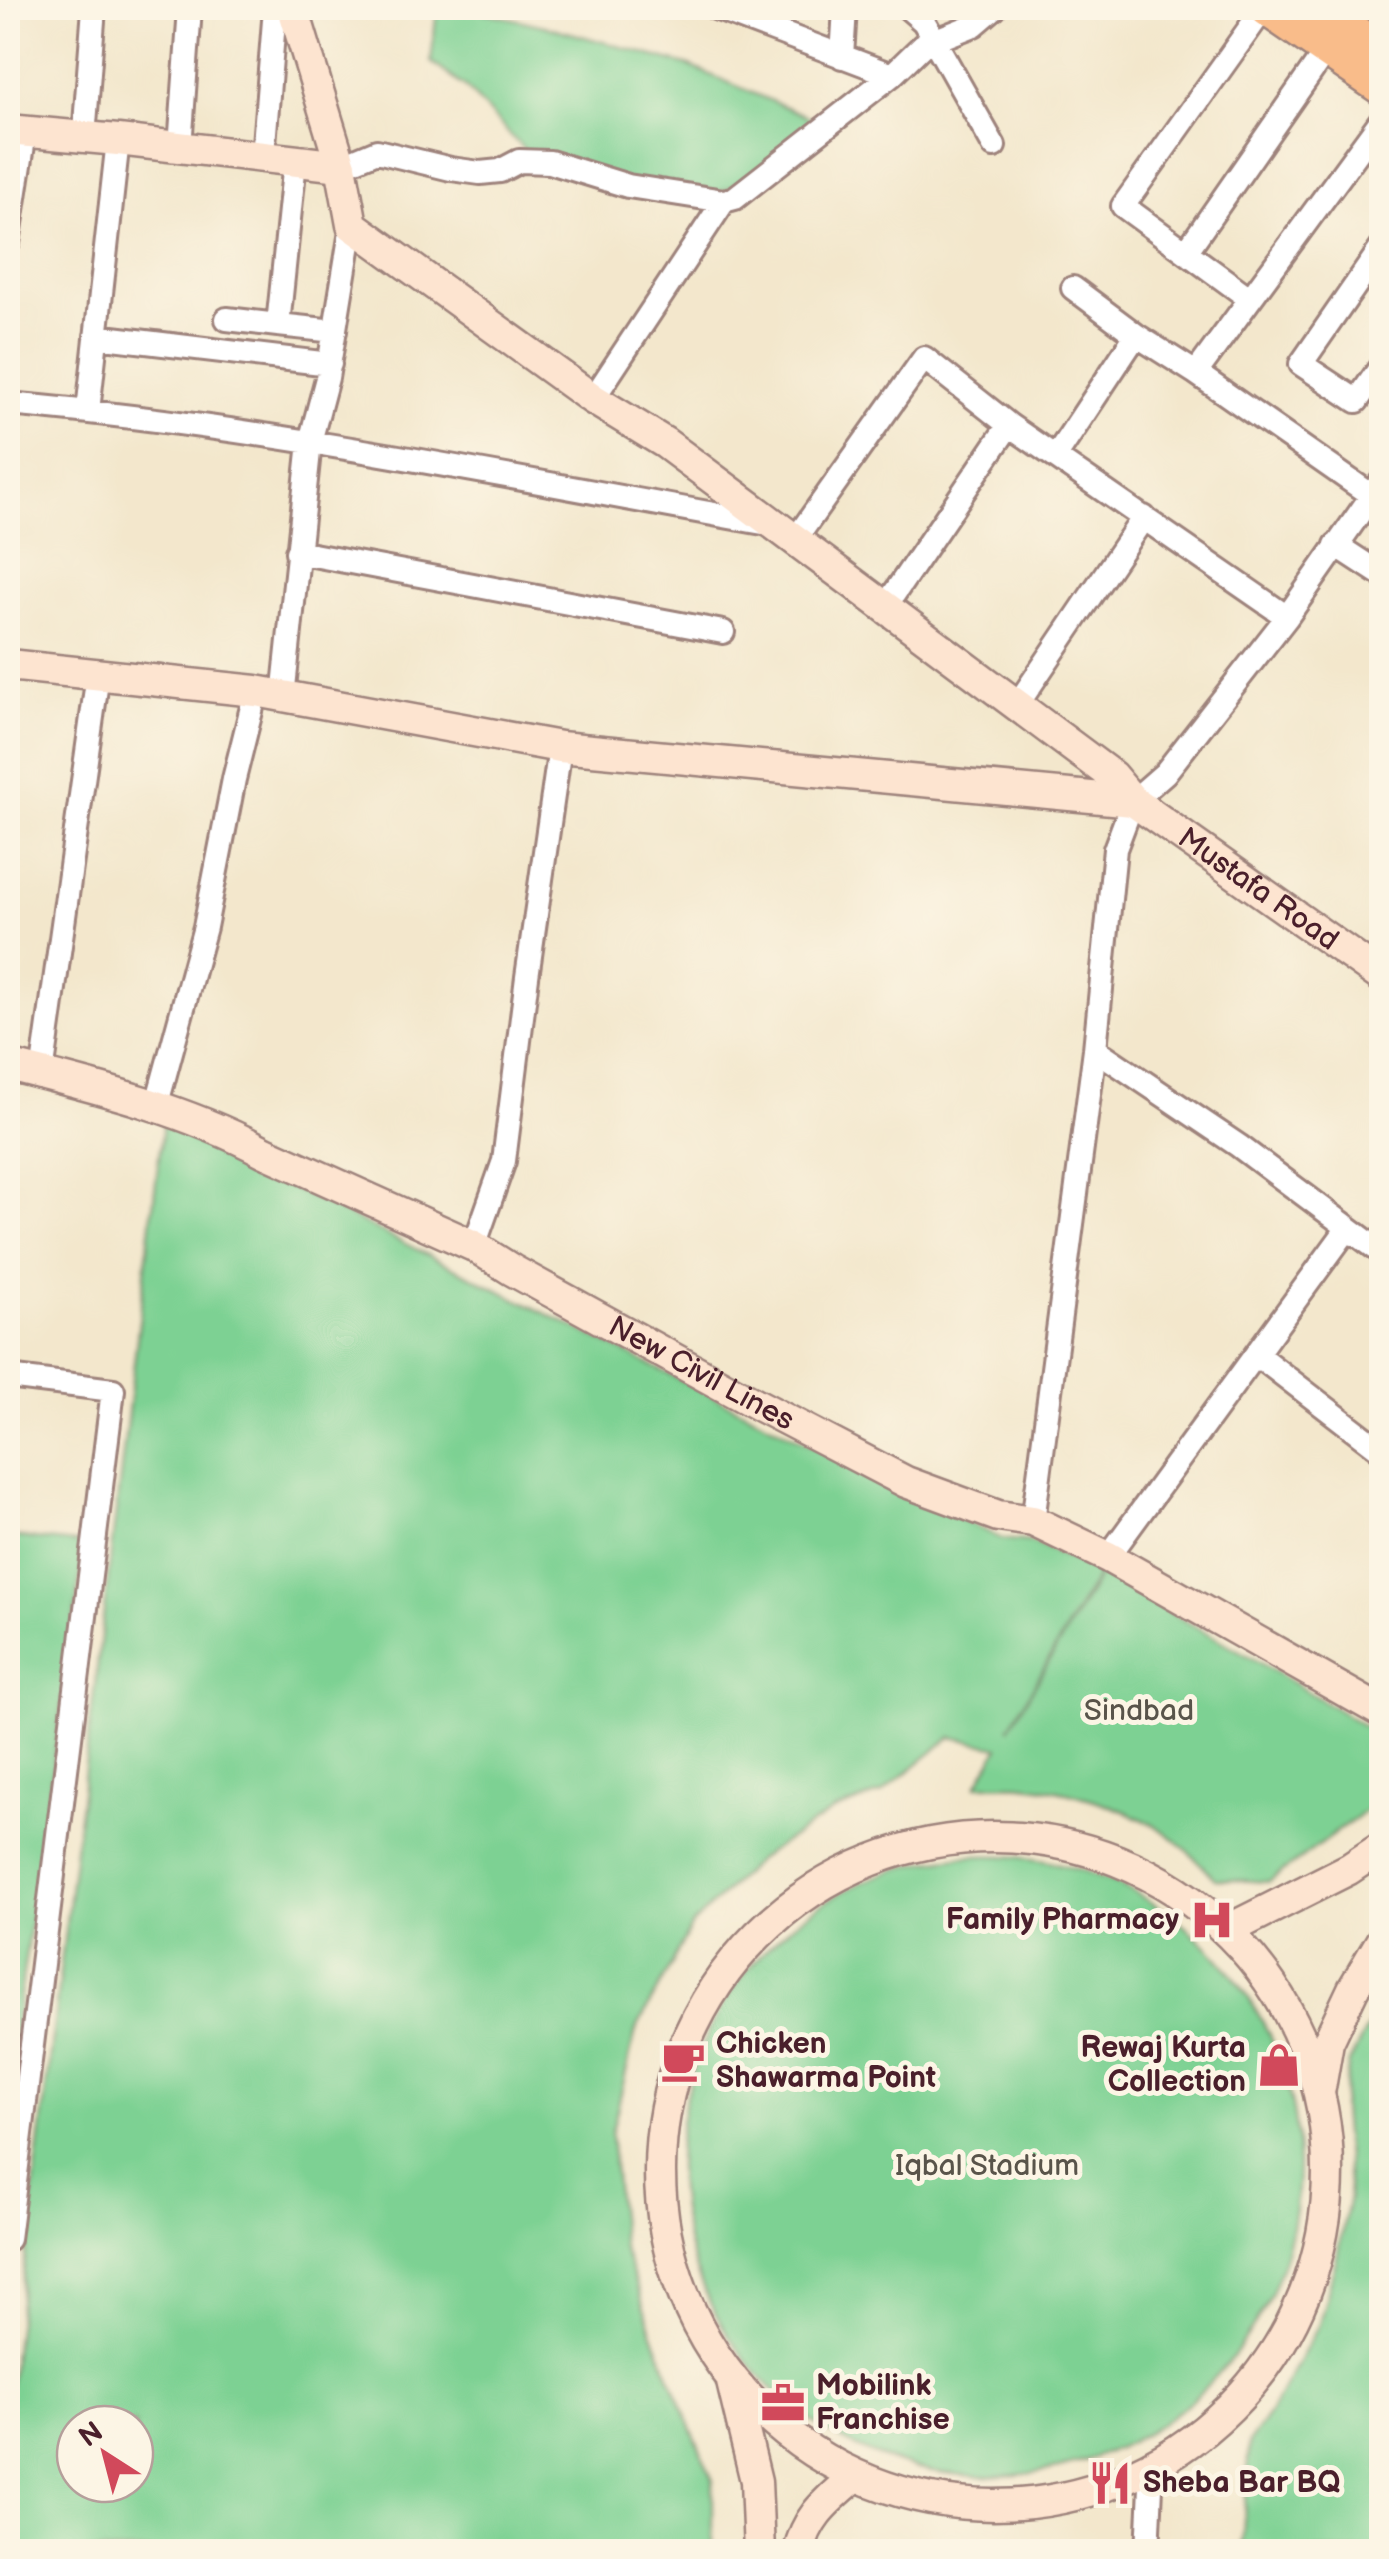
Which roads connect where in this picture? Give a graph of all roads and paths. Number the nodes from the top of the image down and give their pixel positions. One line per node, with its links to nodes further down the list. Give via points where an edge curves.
1 (94, 8): 20 (street)
2 (190, 8): 23 (street)
3 (275, 8): 24 (street)
4 (292, 8): 26 (street)
5 (714, 8): 11 (street)
6 (845, 8): 15 (street)
7 (908, 8): 12 (street)
8 (994, 8): 12 (street, via 974,26)
9 (1265, 8): 13 (main road); 31 (street, via 1124,206)
10 (1318, 8): 14 (main road)
11 (772, 19): 15 (street)
12 (935, 40): 16 (street); 22 (street)
13 (1327, 49): 17 (main road); 31 (street)
14 (1382, 52)
15 (842, 57): 16 (street)
16 (892, 75): 27 (street)
17 (1382, 87)
18 (1382, 119): 33 (street)
19 (16, 131): 20 (street); 29 (street)
20 (84, 137): 21 (street)
21 (118, 140): 23 (street); 37 (street)
22 (994, 146)
23 (180, 147): 24 (street)
24 (262, 157): 25 (street)
25 (295, 161): 26 (street); 35 (street)
26 (340, 166): 27 (street, via 377,151 480,173 519,161 550,162 628,186); 28 (street)
27 (724, 201): 43 (street)
28 (352, 225): 36 (street); 43 (street, Mustafa Road)
29 (8, 243)
30 (1382, 247): 42 (street, via 1301,364 1357,400)
31 (1186, 252): 33 (street)
32 (1074, 288): 38 (street)
33 (1249, 298): 41 (street)
34 (226, 319): 35 (street)
35 (278, 325): 36 (street)
36 (335, 331): 39 (street)
37 (96, 336): 39 (street); 45 (street)
38 (1136, 336): 41 (street); 48 (street)
39 (330, 364): 47 (street)
40 (1382, 364): 42 (street)
41 (1196, 374): 49 (street)
42 (1374, 394)
43 (593, 399): 51 (street, Mustafa Road, via 665,443)
44 (8, 404): 45 (street)
45 (88, 411): 47 (street)
46 (1009, 425): 48 (street); 51 (street, via 924,358); 55 (street)
47 (310, 442): 51 (street); 53 (street)
48 (1056, 456): 50 (street)
49 (1376, 488): 52 (street)
50 (1144, 518): 56 (street); 61 (street)
51 (784, 532): 55 (street, Mustafa Road)
52 (1336, 545): 54 (street); 56 (street)
53 (297, 552): 57 (street); 60 (street)
54 (1382, 576)
55 (884, 607): 61 (street, Mustafa Road)
56 (1286, 617): 63 (street, via 1165,773)
57 (723, 632)
58 (8, 665): 59 (street)
59 (98, 674): 60 (street); 67 (street)
60 (270, 694): 62 (street); 68 (street, via 234,779 205,927)
61 (1016, 706): 63 (street, Mustafa Road, via 1112,776)
62 (560, 746): 63 (street); 70 (street, via 504,1161)
63 (1132, 801): 64 (street, Mustafa Road); 65 (street, via 1115,849)
64 (1382, 977)
65 (1096, 1049): 69 (street); 75 (street)
66 (8, 1065): 67 (street, New Civil Lines)
67 (42, 1074): 68 (street, New Civil Lines)
68 (156, 1107): 70 (street, New Civil Lines, via 234,1135)
69 (1350, 1231): 71 (street); 72 (street)
70 (474, 1246): 75 (street, New Civil Lines, via 906,1482 998,1516)
71 (1382, 1253)
72 (1256, 1354): 74 (street); 76 (street)
73 (8, 1377): 82 (street, via 113,1390)
74 (1382, 1451)
75 (1033, 1521): 76 (street, New Civil Lines)
76 (1108, 1557): 77 (street, New Civil Lines)
77 (1382, 1712)
78 (1382, 1847): 79 (street)
79 (1228, 1930): 81 (street, via 1268,1978 1299,2032); 84 (street, via 1146,1872 1099,1853 1000,1836 900,1850 809,1892 769,1924 734,1960 690,2032 668,2095 660,2145 660,2196 681,2293)
80 (1382, 1940): 81 (street, via 1328,2042)
81 (1319, 2091): 85 (street, via 1326,2210 1291,2324 1246,2390)
82 (13, 2143): 83 (street)
83 (8, 2239)
84 (731, 2380): 86 (street, via 770,2422); 87 (street, via 756,2481)
85 (1152, 2465): 86 (street, via 1077,2494 1007,2505 936,2500); 89 (street)
86 (854, 2477): 88 (street, via 811,2519)
87 (759, 2552)
88 (799, 2552)
89 (1148, 2552)

